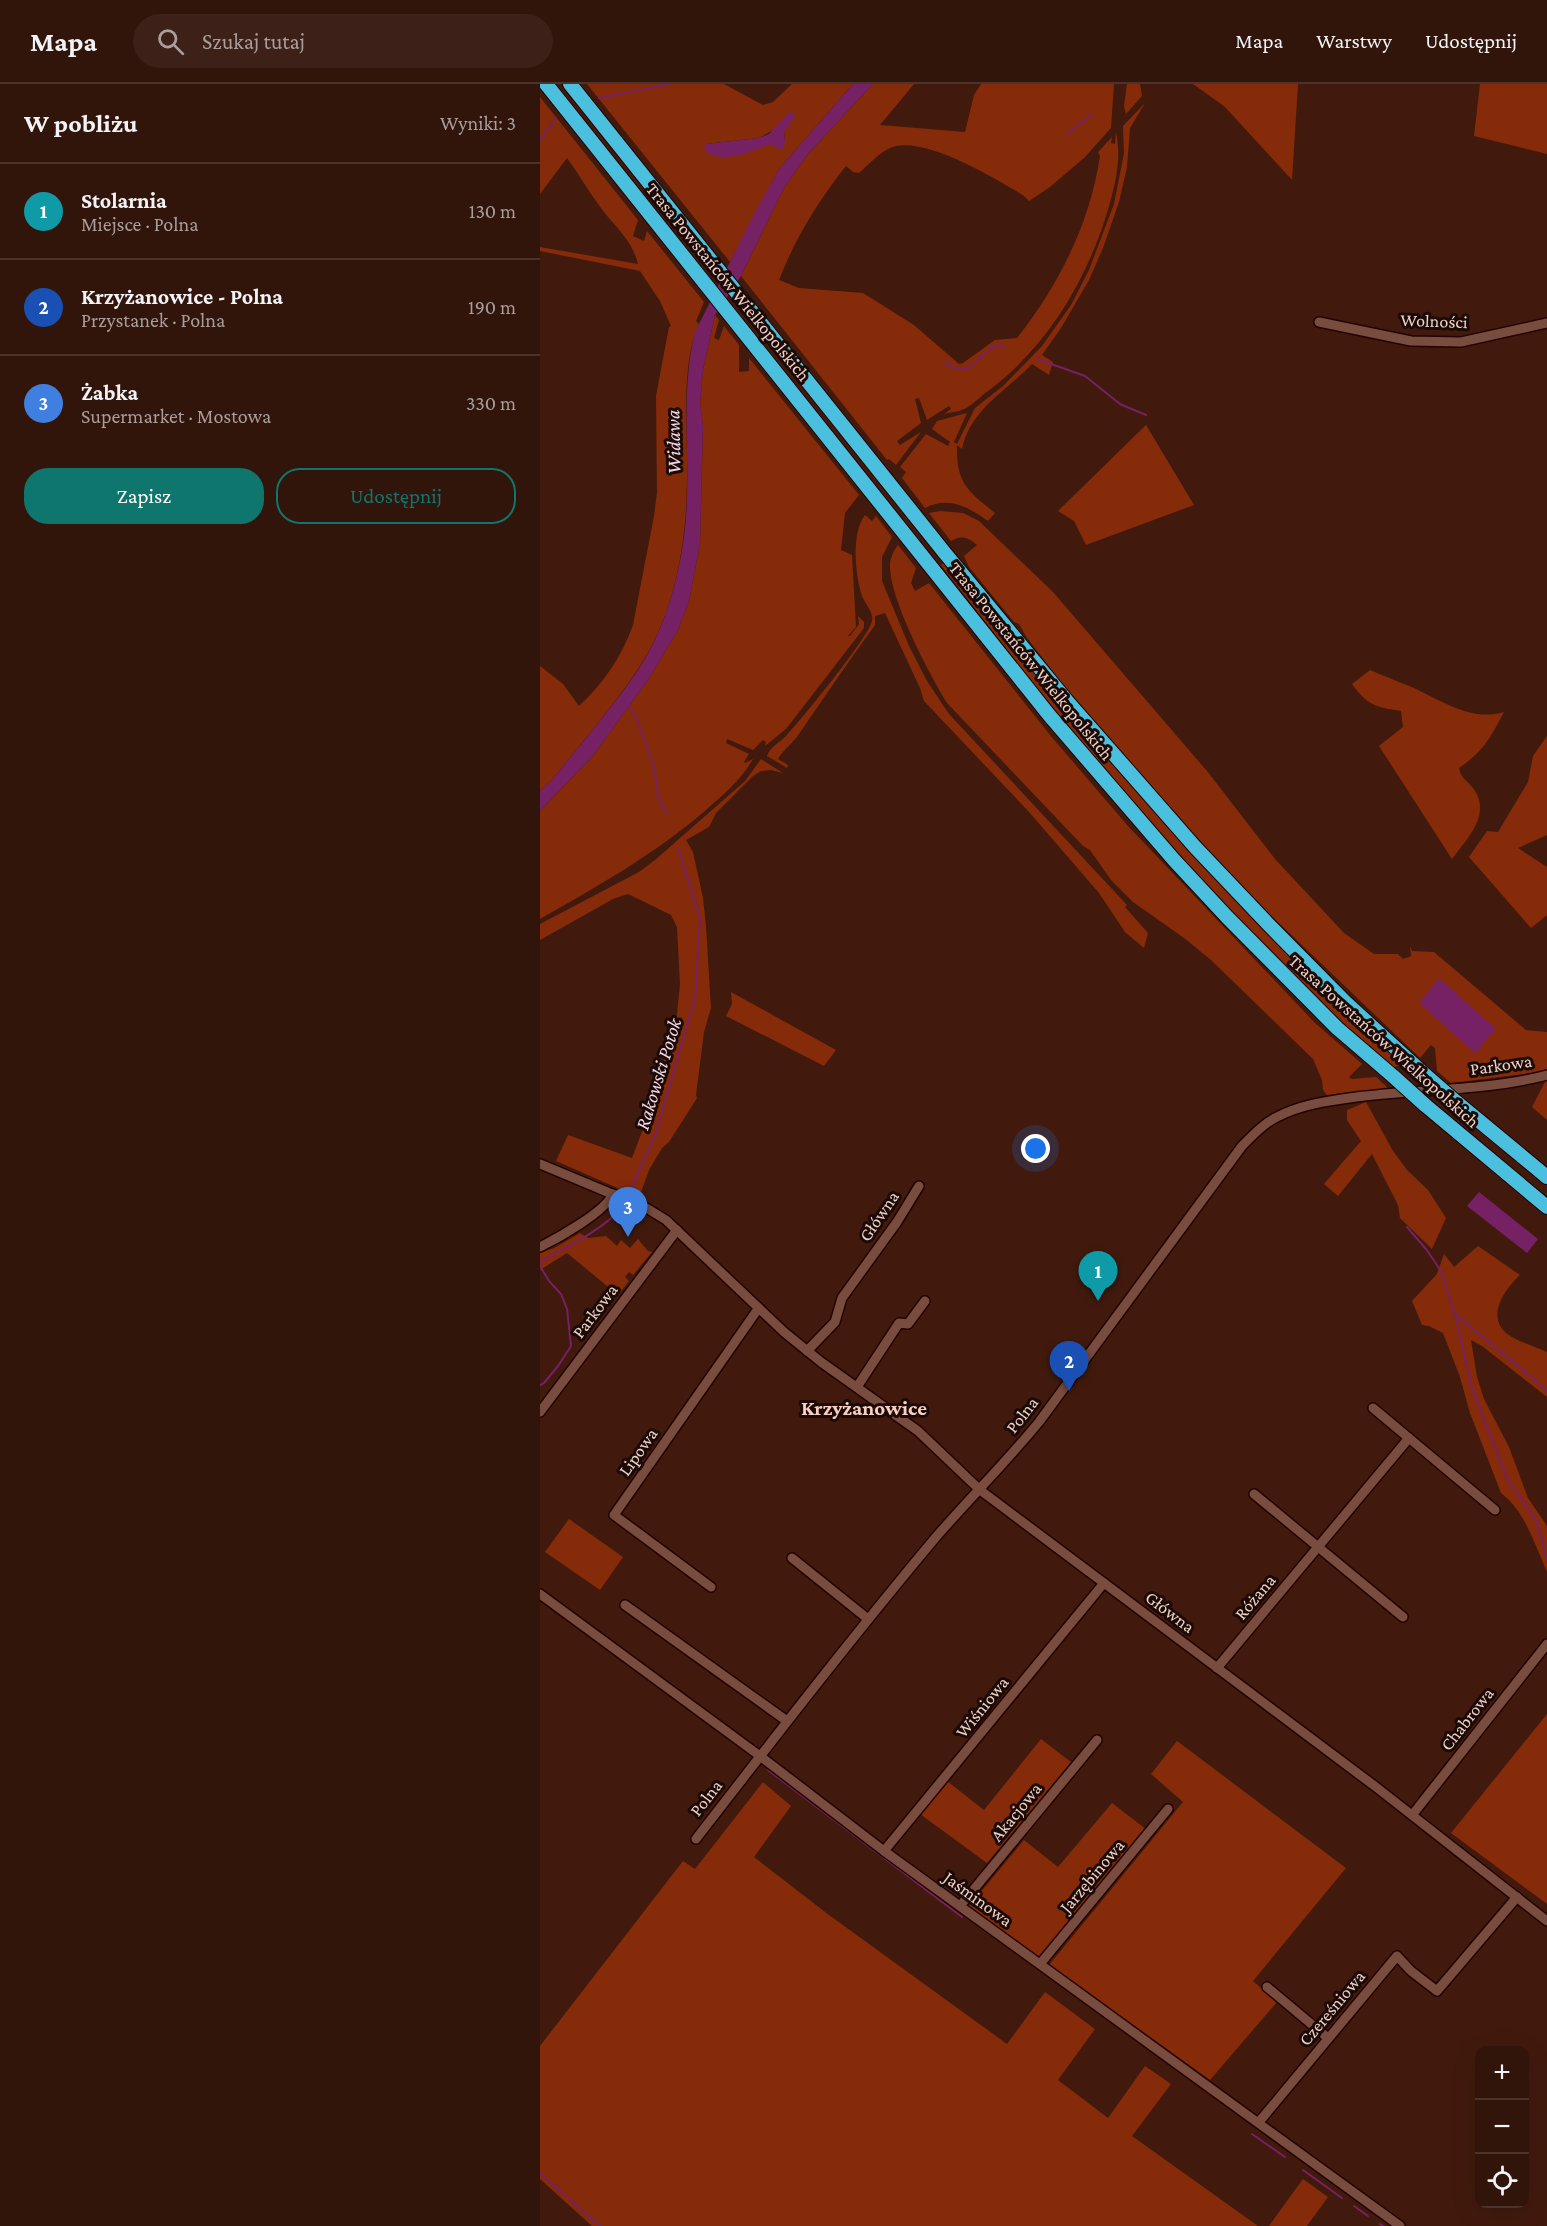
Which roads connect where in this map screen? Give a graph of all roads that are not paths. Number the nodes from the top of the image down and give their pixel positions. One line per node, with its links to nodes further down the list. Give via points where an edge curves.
1 (546, 84): 11 (highway, Trasa Powstańców Wielkopolskich, bridge, via 1049,715 1174,860 1337,1028)
2 (570, 84): 8 (highway, Trasa Powstańców Wielkopolskich, bridge, via 944,552 1067,701 1196,847 1345,1002)
3 (1319, 322): 4 (street, Wolności, via 1411,341 1461,342)
4 (1547, 323)
5 (1547, 1075): 6 (street, Parkowa, via 1522,1081)
6 (1352, 1098): 21 (street, Polna, via 1289,1111 1266,1124 1242,1146 1039,1422)
7 (540, 1164): 10 (street, Główna)
8 (1547, 1177)
9 (919, 1186): 16 (street, Główna, via 842,1298 835,1322)
10 (617, 1195): 12 (street, Główna, via 655,1212); 13 (street, via 574,1228)
11 (1547, 1207)
12 (677, 1230): 15 (street, Główna); 19 (street, Parkowa)
13 (540, 1247)
14 (925, 1301): 17 (street, via 908,1324 899,1323)
15 (758, 1309): 16 (street, Główna); 27 (street, Lipowa, via 614,1515)
16 (807, 1351): 17 (street, Główna)
17 (857, 1387): 21 (street, Główna, via 918,1431)
18 (1373, 1408): 20 (street)
19 (540, 1412)
20 (1409, 1438): 23 (street); 24 (street, Różana)
21 (980, 1490): 26 (street, Główna); 31 (street, Polna)
22 (1254, 1494): 24 (street)
23 (1495, 1510)
24 (1318, 1548): 30 (street); 33 (street, Różana)
25 (792, 1558): 31 (street)
26 (1104, 1583): 33 (street, Główna); 40 (street, Wiśniowa)
27 (711, 1587)
28 (540, 1594): 36 (street, Jaśminowa)
29 (625, 1605): 34 (street)
30 (1403, 1617)
31 (868, 1619): 34 (street, Polna)
32 (1547, 1644): 38 (street, Chabrowa)
33 (1217, 1668): 38 (street, Główna)
34 (787, 1721): 36 (street, Polna)
35 (1097, 1740): 42 (street, Akacjowa)
36 (760, 1756): 39 (street, Polna); 40 (street, Jaśminowa)
37 (1168, 1809): 44 (street, Jarzębinowa)
38 (1413, 1814): 41 (street, Główna)
39 (696, 1839)
40 (885, 1851): 42 (street, Jaśminowa)
41 (1517, 1897): 43 (street, Główna); 46 (street, Czereśniowa, via 1437,1991 1397,1956)
42 (960, 1906): 44 (street, Jaśminowa)
43 (1547, 1921)
44 (1040, 1964): 47 (street, Jaśminowa)
45 (1268, 1987): 46 (street)
46 (1328, 2038): 47 (street, Czereśniowa)
47 (1259, 2122): 48 (street, Jaśminowa)
48 (1400, 2226)

